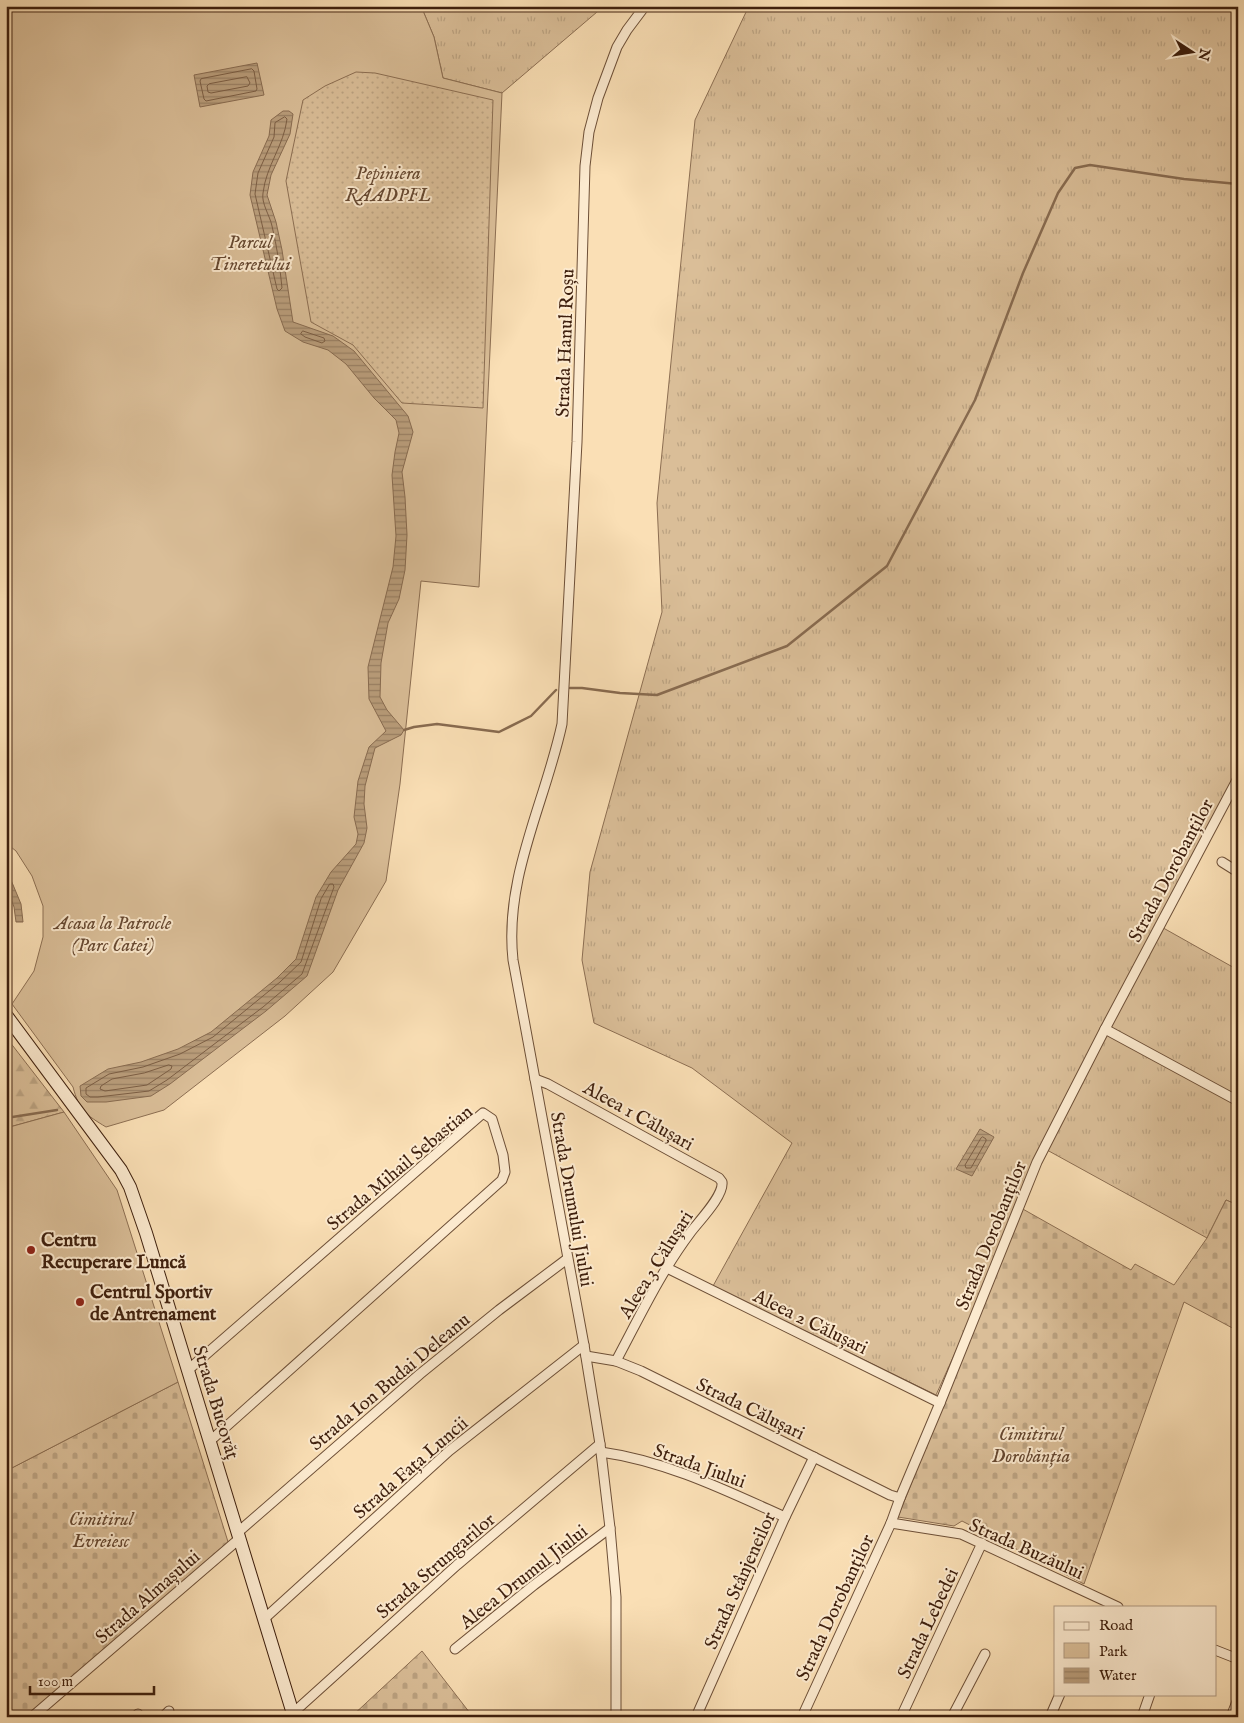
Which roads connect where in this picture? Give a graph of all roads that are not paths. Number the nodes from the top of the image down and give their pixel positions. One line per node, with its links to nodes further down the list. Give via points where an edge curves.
1 (645, 6): 2 (street, Strada Hanul Roșu, via 617,47 589,132)
2 (563, 694): 8 (street, Strada Drumului Jiului, via 562,724 555,756 516,883 510,936)
3 (1238, 778): 7 (street, Strada Dorobanților)
4 (1222, 862): 5 (street)
5 (1238, 872)
6 (6, 1015): 16 (main road, Strada Bucovăț, via 126,1178 138,1207)
7 (1105, 1029): 9 (street); 17 (street, Strada Dorobanților, via 1036,1162)
8 (535, 1079): 10 (street, Aleea 1 Călușari, via 719,1178); 11 (street, Strada Drumului Jiului)
9 (1238, 1102)
10 (723, 1185): 12 (street, Aleea 3 Călușari)
11 (567, 1259): 13 (street, Strada Drumului Jiului); 25 (street, Strada Ion Budai Deleanu, via 420,1374)
12 (667, 1268): 15 (street, Aleea 3 Călușari); 17 (street, Aleea 2 Călușari)
13 (584, 1345): 14 (street, Strada Drumului Jiului); 29 (street, Strada Fața Luncii, via 450,1452)
14 (586, 1356): 15 (street, Strada Călușari); 19 (street, Strada Drumului Jiului)
15 (616, 1361): 20 (street, Strada Călușari)
16 (188, 1370): 18 (main road, Strada Bucovăț); 18 (street, Strada Mihail Sebastian, via 483,1113 492,1120 503,1155 505,1172 502,1180)
17 (940, 1403): 21 (street, Strada Dorobanților)
18 (210, 1441): 25 (main road, Strada Bucovăț)
19 (600, 1448): 22 (street, Strada Jiului, via 672,1468); 24 (street, Strada Drumului Jiului); 37 (street, Strada Strungarilor, via 457,1565)
20 (814, 1457): 21 (street, Strada Călușari); 22 (street, Strada Stânjeneilor)
21 (900, 1498): 23 (street, Strada Dorobanților)
22 (785, 1517): 40 (street, Strada Stânjeneilor)
23 (891, 1523): 26 (street, Strada Buzăului, via 961,1534); 41 (street, Strada Dorobanților)
24 (610, 1528): 30 (street, Aleea Drumul Jiului); 39 (street, Strada Drumului Jiului, via 616,1597)
25 (238, 1536): 29 (main road, Strada Bucovăț); 38 (street, Strada Almașului)
26 (982, 1543): 27 (street, Strada Buzăului); 42 (street, Strada Lebedei)
27 (1100, 1603): 28 (street, Strada Buzăului)
28 (1114, 1606)
29 (264, 1619): 37 (main road, Strada Bucovăț)
30 (455, 1649)
31 (1216, 1650): 33 (street)
32 (986, 1654): 43 (street)
33 (1238, 1659)
34 (1059, 1696): 44 (street)
35 (1149, 1696): 45 (street)
36 (1238, 1699): 46 (street)
37 (294, 1715)
38 (32, 1717)
39 (616, 1717)
40 (696, 1717)
41 (802, 1717)
42 (901, 1717)
43 (952, 1717)
44 (1050, 1717)
45 (1142, 1717)
46 (1231, 1717)

